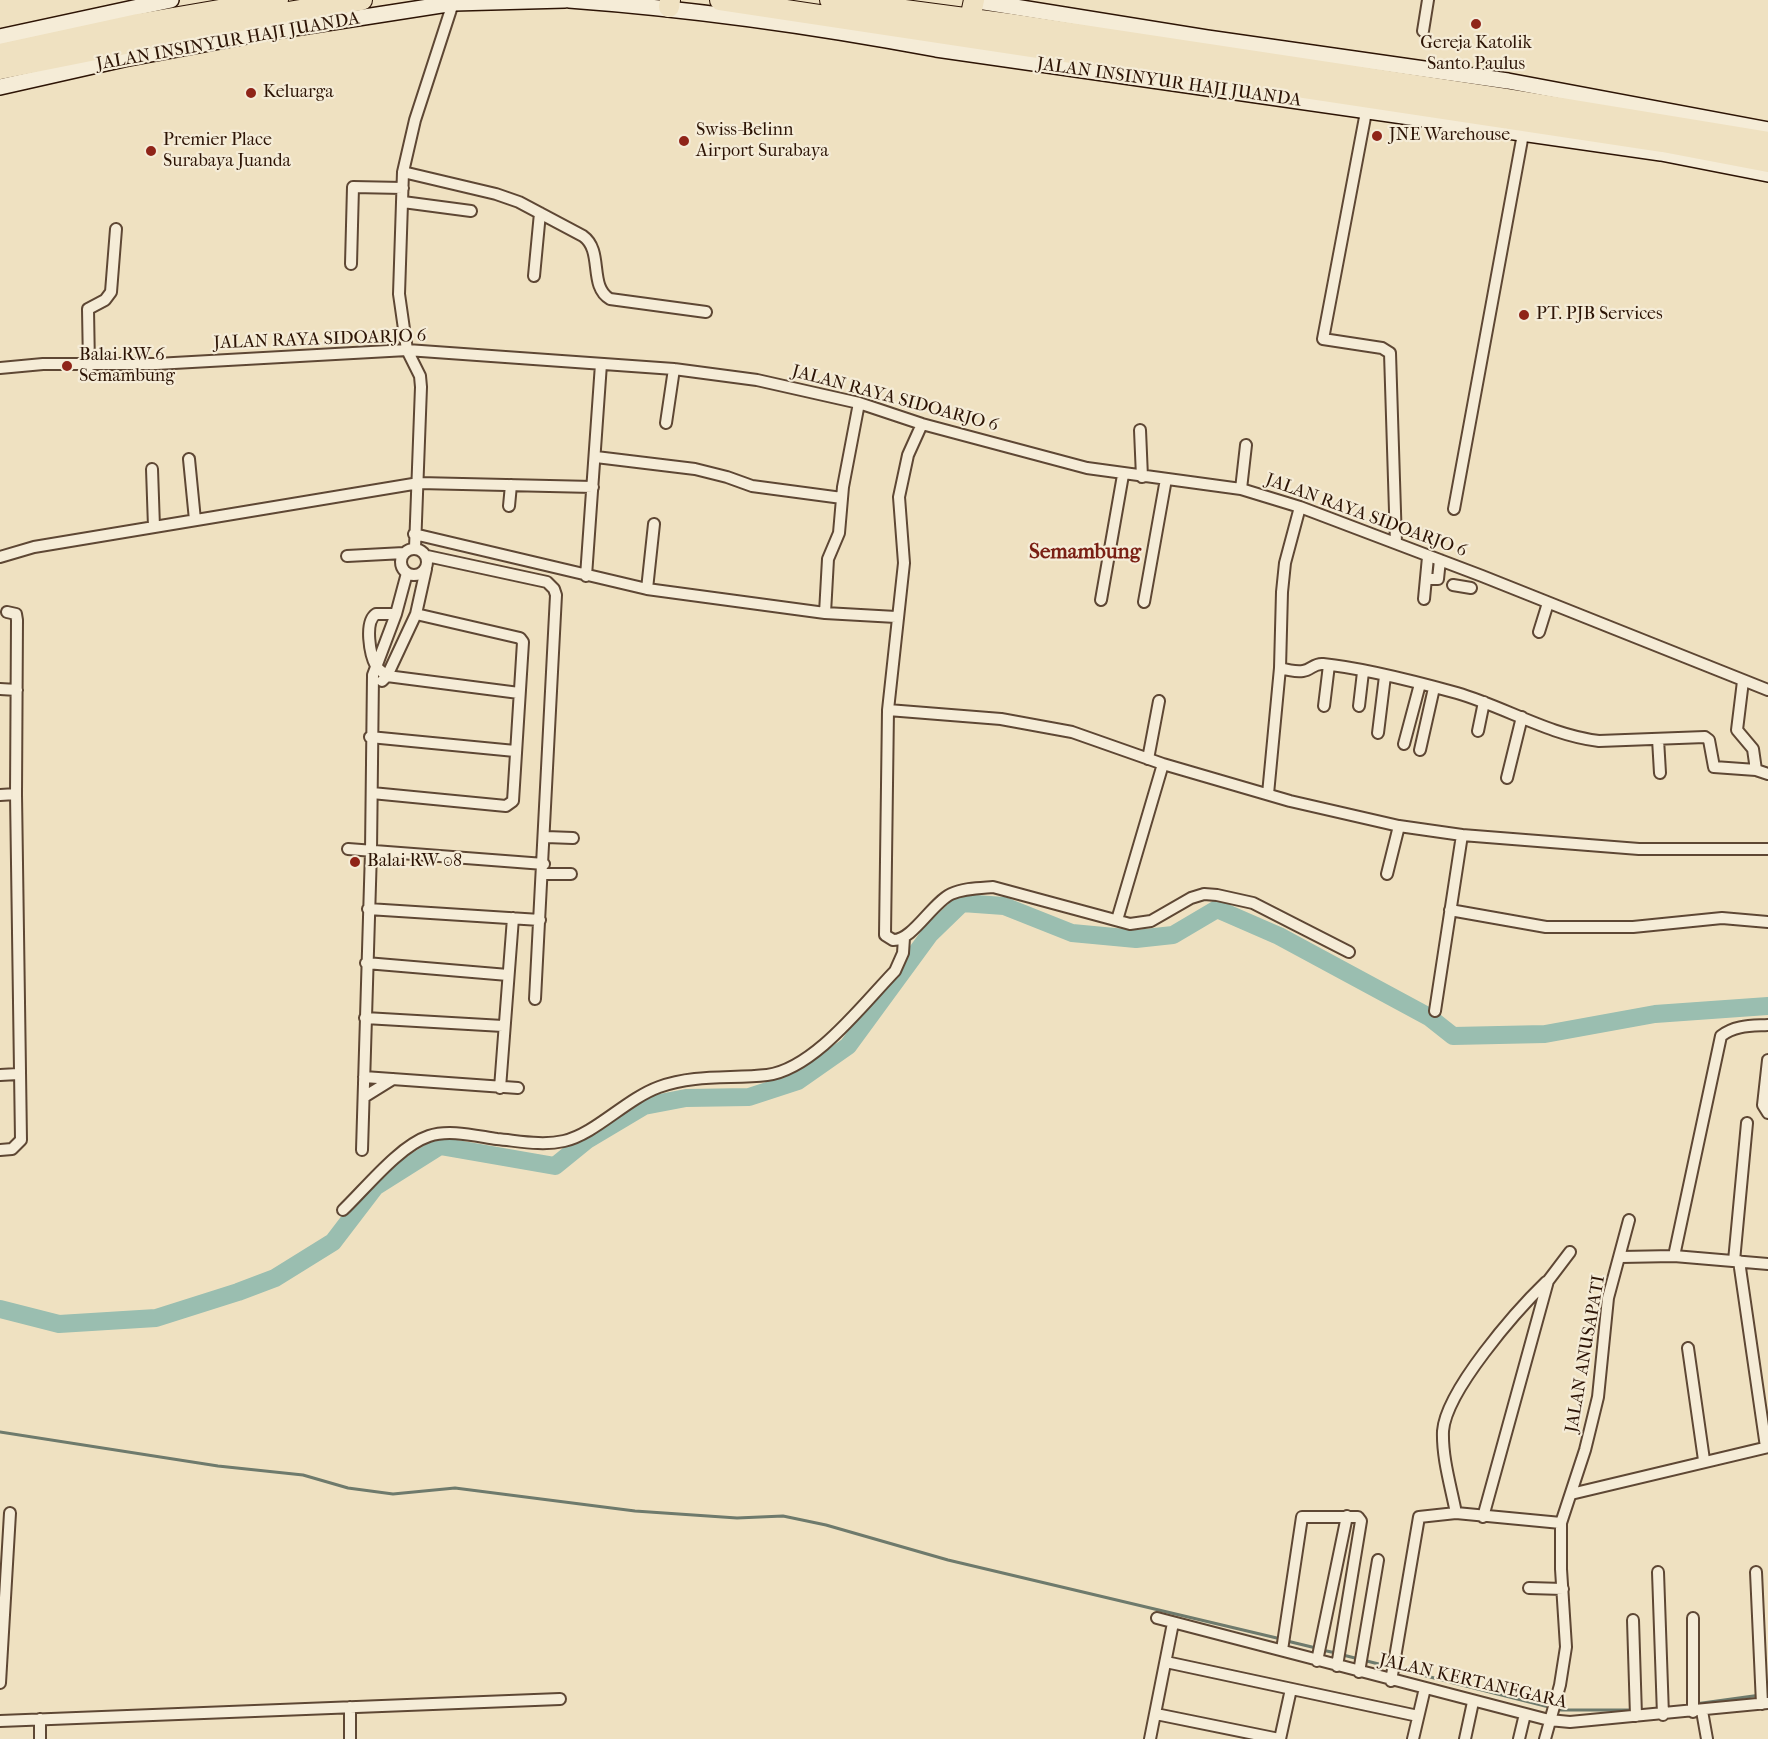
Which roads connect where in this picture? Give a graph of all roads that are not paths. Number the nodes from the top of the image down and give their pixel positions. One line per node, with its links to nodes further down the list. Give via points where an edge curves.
1 (171, 0): 11 (street, JALAN INSINYUR HAJI JUANDA)
2 (278, 0): 11 (highway, JALAN INSINYUR HAJI JUANDA)
3 (362, 0): 12 (highway, JALAN INSINYUR HAJI JUANDA)
4 (567, 0): 8 (street, JALAN INSINYUR HAJI JUANDA); 9 (street, JALAN INSINYUR HAJI JUANDA)
5 (720, 0): 24 (highway, JALAN INSINYUR HAJI JUANDA)
6 (830, 0): 10 (highway, JALAN INSINYUR HAJI JUANDA)
7 (1428, 0): 14 (street)
8 (454, 2): 12 (street, JALAN INSINYUR HAJI JUANDA); 26 (street, via 415,120)
9 (670, 4): 20 (street, JALAN INSINYUR HAJI JUANDA)
10 (972, 6): 13 (highway, JALAN INSINYUR HAJI JUANDA)
11 (137, 16): 15 (highway, JALAN INSINYUR HAJI JUANDA)
12 (315, 16): 18 (highway, JALAN INSINYUR HAJI JUANDA); 19 (street, JALAN INSINYUR HAJI JUANDA)
13 (1104, 30): 21 (street, JALAN INSINYUR HAJI JUANDA, via 1519,82); 23 (highway, JALAN INSINYUR HAJI JUANDA)
14 (1423, 31)
15 (49, 35): 16 (street, JALAN INSINYUR HAJI JUANDA); 17 (highway, JALAN INSINYUR HAJI JUANDA)
16 (0, 37)
17 (0, 54)
18 (0, 69)
19 (0, 87)
20 (1366, 112): 22 (street, JALAN INSINYUR HAJI JUANDA); 64 (street, via 1323,339 1382,348 1390,353)
21 (1768, 130)
22 (1523, 134): 24 (street, JALAN INSINYUR HAJI JUANDA); 59 (street)
23 (1768, 142)
24 (1662, 148): 25 (highway, JALAN INSINYUR HAJI JUANDA); 27 (street, JALAN INSINYUR HAJI JUANDA)
25 (1768, 162)
26 (403, 172): 28 (street); 31 (street, via 496,194)
27 (1768, 174)
28 (403, 188): 29 (street); 33 (street, via 353,187)
29 (403, 202): 30 (street); 36 (street, via 399,270)
30 (471, 211)
31 (540, 213): 34 (street); 35 (street, via 589,241 600,286 607,298)
32 (116, 229): 38 (street, via 111,292 88,309)
33 (351, 264)
34 (534, 276)
35 (706, 312)
36 (407, 350): 37 (street, JALAN RAYA SIDOARJO 6); 38 (street, JALAN RAYA SIDOARJO 6); 52 (street, via 420,376)
37 (601, 364): 40 (street, JALAN RAYA SIDOARJO 6); 46 (street)
38 (89, 366): 39 (street, JALAN RAYA SIDOARJO 6, via 43,364)
39 (0, 368)
40 (674, 369): 41 (street, JALAN RAYA SIDOARJO 6, via 757,380); 42 (street)
41 (859, 403): 43 (street, JALAN RAYA SIDOARJO 6); 56 (street)
42 (666, 423)
43 (922, 424): 49 (street, JALAN RAYA SIDOARJO 6); 87 (street, via 908,455 899,497 904,563)
44 (1140, 430): 50 (street)
45 (1246, 445): 55 (street)
46 (596, 457): 54 (street); 56 (street, via 695,469 752,486)
47 (189, 459): 60 (street)
48 (152, 469): 62 (street)
49 (1123, 475): 50 (street, JALAN RAYA SIDOARJO 6); 80 (street)
50 (1142, 477): 51 (street, JALAN RAYA SIDOARJO 6)
51 (1166, 479): 55 (street, JALAN RAYA SIDOARJO 6); 81 (street)
52 (419, 483): 53 (street); 60 (street); 63 (street)
53 (511, 485): 54 (street); 57 (street)
54 (593, 487): 75 (street)
55 (1241, 489): 58 (street, JALAN RAYA SIDOARJO 6)
56 (842, 498): 84 (street, via 838,533 828,559)
57 (509, 506)
58 (1300, 507): 64 (street, JALAN RAYA SIDOARJO 6); 91 (street, via 1284,573)
59 (1454, 509)
60 (195, 520): 62 (street)
61 (654, 524): 78 (street)
62 (154, 526): 69 (street, via 34,547)
63 (414, 534): 65 (street); 75 (street)
64 (1396, 543): 70 (street, JALAN RAYA SIDOARJO 6)
65 (415, 548): 66 (street); 68 (street)
66 (404, 553): 67 (street); 73 (street, via 401,564)
67 (347, 556)
68 (427, 556): 72 (street); 128 (street, via 547,582 554,589)
69 (0, 557)
70 (1428, 557): 71 (street, JALAN RAYA SIDOARJO 6); 76 (street)
71 (1440, 560): 74 (street, JALAN RAYA SIDOARJO 6); 76 (street, via 1438,579)
72 (426, 569): 73 (street, via 417,575); 86 (street)
73 (407, 573): 85 (street)
74 (1475, 573): 77 (street); 82 (street, JALAN RAYA SIDOARJO 6)
75 (586, 576): 78 (street)
76 (1426, 579): 79 (street)
77 (1462, 586)
78 (647, 589): 84 (street)
79 (1424, 598)
80 (1101, 600)
81 (1144, 602)
82 (1548, 603): 88 (street); 95 (street, JALAN RAYA SIDOARJO 6)
83 (7, 612): 100 (street, via 16,614 17,620)
84 (825, 613): 87 (street)
85 (396, 614): 90 (street); 90 (street, via 372,617 370,648)
86 (416, 614): 93 (street); 102 (street, via 520,638 525,647)
87 (897, 617): 107 (street)
88 (1539, 632)
89 (1329, 664): 91 (street, via 1317,663 1304,671); 92 (street); 105 (street)
90 (377, 667): 93 (street); 97 (street)
91 (1280, 668): 124 (street)
92 (1363, 672): 94 (street); 106 (street)
93 (387, 676): 97 (street); 102 (street)
94 (1385, 676): 96 (street); 110 (street)
95 (1743, 681): 101 (street, JALAN RAYA SIDOARJO 6); 118 (street, via 1737,730 1753,749)
96 (1420, 684): 98 (street); 113 (street)
97 (372, 688): 111 (street)
98 (1434, 688): 104 (street); 114 (street)
99 (0, 689): 100 (street)
100 (16, 690): 122 (street)
101 (1768, 690)
102 (519, 693): 115 (street)
103 (1160, 701): 116 (street)
104 (1484, 702): 108 (street); 109 (street)
105 (1324, 706)
106 (1359, 706)
107 (895, 711): 116 (street, via 1030,723 1072,732); 142 (street, via 884,931)
108 (1522, 717): 112 (street, via 1583,739); 121 (street)
109 (1478, 731)
110 (1378, 733)
111 (370, 737): 115 (street); 123 (street)
112 (1658, 739): 118 (street, via 1708,738 1714,767); 119 (street)
113 (1404, 744)
114 (1420, 750)
115 (515, 751): 123 (street, via 513,801 509,805)
116 (1148, 759): 117 (street)
117 (1163, 765): 124 (street); 140 (street)
118 (1756, 770): 120 (street)
119 (1660, 773)
120 (1768, 774)
121 (1507, 778)
122 (16, 794): 125 (street); 152 (street)
123 (372, 794): 132 (street)
124 (1268, 794): 126 (street)
125 (0, 795)
126 (1399, 826): 127 (street); 135 (street)
127 (1462, 835): 131 (street, via 1639,849); 137 (street)
128 (546, 837): 129 (street); 133 (street)
129 (573, 838)
130 (348, 849): 132 (street)
131 (1768, 849)
132 (371, 851): 133 (street); 136 (street)
133 (544, 869): 134 (street); 139 (street)
134 (571, 874)
135 (1387, 874)
136 (368, 909): 138 (street); 144 (street)
137 (1450, 910): 141 (street, via 1546,927 1633,927 1722,918); 147 (street)
138 (513, 918): 139 (street); 145 (street)
139 (540, 920): 146 (street)
140 (1117, 920): 142 (street, via 993,886 952,893); 143 (street, via 1130,924 1150,921 1191,897 1216,895 1253,903)
141 (1768, 922)
142 (895, 939): 163 (street, via 903,953 896,971 808,1059 788,1070 768,1075 697,1076 659,1087 567,1140 541,1144 451,1134 429,1136 407,1149)
143 (1348, 952)
144 (366, 963): 145 (street); 148 (street)
145 (508, 975): 150 (street)
146 (535, 999)
147 (1435, 1011)
148 (365, 1018): 150 (street); 154 (street)
149 (1768, 1025): 166 (street, via 1742,1026 1722,1036)
150 (503, 1026): 156 (street)
151 (1768, 1060): 159 (street, via 1763,1105)
152 (18, 1074): 153 (street); 161 (street, via 21,1140 12,1149)
153 (0, 1075)
154 (364, 1077): 155 (street); 158 (street)
155 (393, 1079): 156 (street); 158 (street)
156 (500, 1088): 157 (street)
157 (518, 1088)
158 (364, 1097): 162 (street)
159 (1768, 1113)
160 (1747, 1123): 168 (street)
161 (0, 1150)
162 (362, 1150)
163 (343, 1210)
164 (1629, 1220): 167 (street, JALAN ANUSAPATI)
165 (1570, 1252): 170 (street)
166 (1674, 1256): 167 (street); 168 (street)
167 (1621, 1257): 174 (street, JALAN ANUSAPATI, via 1608,1298 1598,1397)
168 (1736, 1261): 169 (street); 172 (street)
169 (1768, 1263)
170 (1548, 1281): 176 (street, via 1475,1366 1451,1401 1444,1448); 178 (street)
171 (1688, 1348): 173 (street)
172 (1767, 1447): 173 (street)
173 (1704, 1460): 174 (street)
174 (1571, 1494): 179 (street, JALAN ANUSAPATI)
175 (10, 1513): 195 (street)
176 (1456, 1513): 178 (street); 194 (street, via 1422,1515 1417,1520)
177 (1347, 1516): 189 (street, via 1302,1517); 190 (street); 192 (street, via 1361,1521)
178 (1483, 1517): 179 (street)
179 (1561, 1523): 184 (street, JALAN ANUSAPATI)
180 (1378, 1560): 193 (street)
181 (1658, 1572): 203 (street)
182 (1756, 1572): 199 (street)
183 (1529, 1588): 184 (street)
184 (1563, 1589): 208 (street, JALAN ANUSAPATI, via 1566,1647)
185 (1157, 1618): 188 (street, JALAN KERTANEGARA)
186 (1693, 1618): 202 (street)
187 (1633, 1620): 204 (street)
188 (1173, 1623): 189 (street, JALAN KERTANEGARA); 191 (street)
189 (1282, 1648): 190 (street, JALAN KERTANEGARA)
190 (1318, 1658): 192 (street, JALAN KERTANEGARA)
191 (1166, 1662): 197 (street); 205 (street)
192 (1338, 1662): 193 (street, JALAN KERTANEGARA)
193 (1360, 1665): 194 (street, JALAN KERTANEGARA)
194 (1392, 1680): 196 (street, JALAN KERTANEGARA)
195 (0, 1683)
196 (1425, 1688): 200 (street, JALAN KERTANEGARA); 207 (street)
197 (1291, 1689): 207 (street); 214 (street)
198 (560, 1699): 201 (street)
199 (1763, 1700): 202 (street, JALAN KERTANEGARA)
200 (1473, 1702): 206 (street, JALAN KERTANEGARA); 216 (street)
201 (350, 1707): 209 (street); 212 (street)
202 (1695, 1707): 203 (street, JALAN KERTANEGARA); 219 (street)
203 (1663, 1710): 204 (street, JALAN KERTANEGARA)
204 (1636, 1713): 208 (street, JALAN KERTANEGARA, via 1570,1722)
205 (1156, 1714): 213 (street); 214 (street)
206 (1525, 1714): 208 (street, JALAN KERTANEGARA); 217 (street)
207 (1418, 1716): 215 (street)
208 (1550, 1717): 218 (street, JALAN ANUSAPATI)
209 (40, 1719): 210 (street); 211 (street)
210 (0, 1722)
211 (40, 1739)
212 (350, 1739)
213 (1150, 1739)
214 (1280, 1739)
215 (1413, 1739)
216 (1465, 1739)
217 (1519, 1739)
218 (1545, 1739)
219 (1707, 1739)

